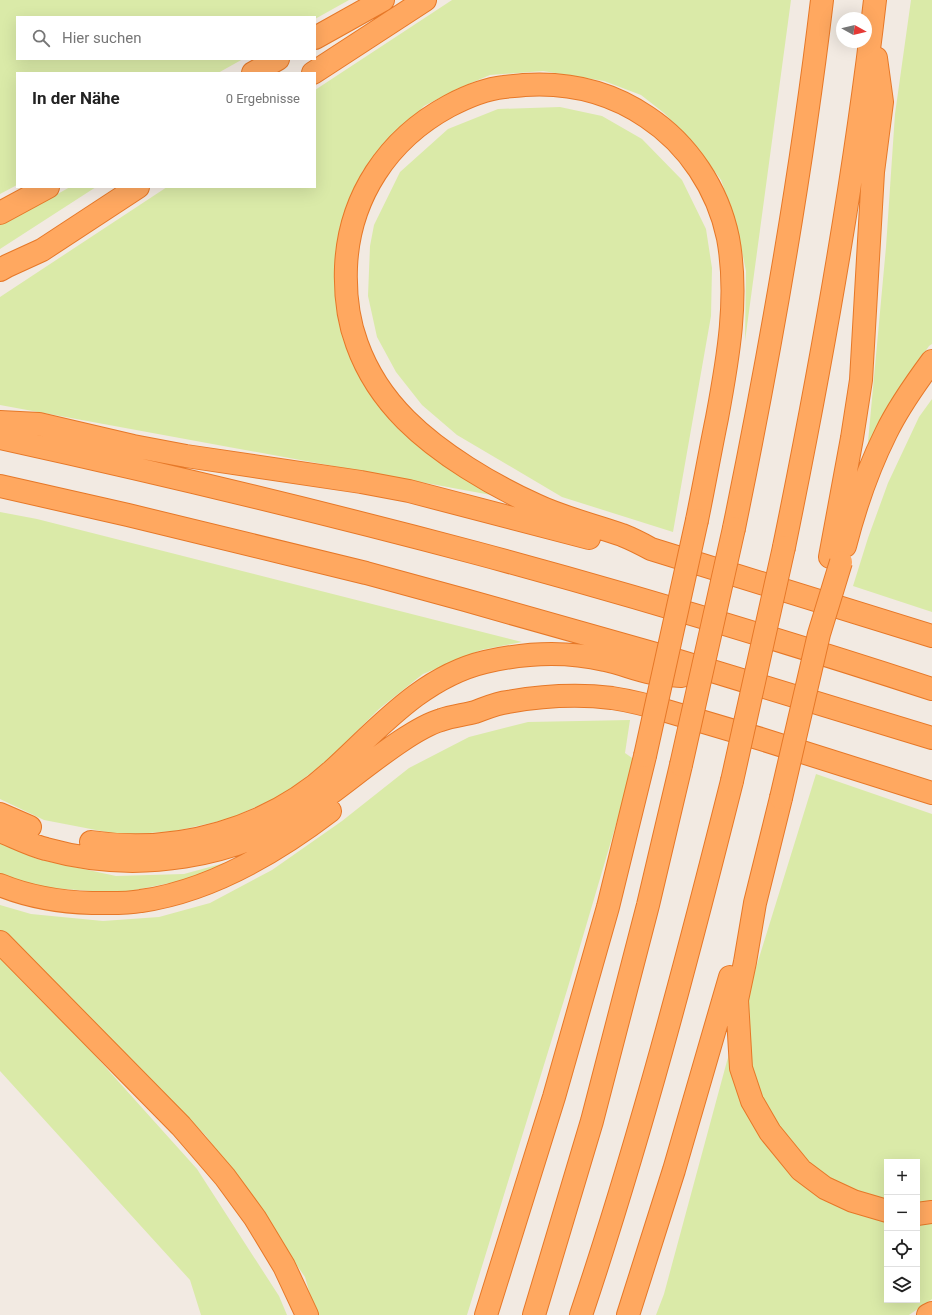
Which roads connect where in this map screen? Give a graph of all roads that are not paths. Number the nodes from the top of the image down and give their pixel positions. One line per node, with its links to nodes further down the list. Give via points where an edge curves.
1 (383, 0): 6 (highway)
2 (425, 0): 10 (highway)
3 (822, 0): 40 (highway, bridge, via 792,218 734,528 648,905 592,1121)
4 (875, 0): 5 (highway)
5 (872, 29): 22 (highway, via 882,102 873,172 861,380)
6 (316, 37)
7 (870, 48): 41 (highway, bridge, via 846,217 822,354 784,547 732,781 666,1035)
8 (276, 60): 9 (highway)
9 (255, 72)
10 (315, 72)
11 (46, 188): 13 (highway)
12 (136, 188): 14 (highway)
13 (0, 213)
14 (42, 250): 15 (highway); 16 (highway)
15 (0, 270)
16 (0, 286)
17 (932, 361): 22 (highway, via 886,433)
18 (0, 422): 21 (highway, via 39,424 186,456 409,491 622,547)
19 (0, 438): 25 (highway, via 258,498 478,554 664,606)
20 (0, 486): 24 (highway, via 136,516 373,575 656,654)
21 (651, 549): 23 (highway); 39 (highway, bridge, via 626,536 537,506 451,457 405,419 384,395 357,344 349,317 345,285 347,250 354,215 369,182 388,154 411,131 436,113 464,98 501,87 541,84 577,87 601,93 630,105 657,123 679,143 711,188 728,235 733,297 722,390 697,520 645,756 608,907 554,1097)
22 (836, 560): 32 (highway, bridge)
23 (932, 636)
24 (741, 681): 27 (highway); 29 (highway, via 652,673 605,660 551,654 484,662 454,673 428,687 402,705 310,790 266,816 238,827 180,842 120,845 71,840 47,834)
25 (932, 688)
26 (475, 712): 28 (highway, via 504,702 540,697 613,698 698,720); 30 (highway, via 440,720 414,732 295,817 244,842 212,851 150,861 120,861 44,848); 31 (highway, via 394,762 278,848 240,869 205,884 140,902 110,903 40,897)
27 (932, 738)
28 (932, 794)
29 (0, 814)
30 (0, 831)
31 (0, 885)
32 (755, 903): 34 (highway, via 737,1000 741,1068 752,1101 770,1132 801,1170 825,1188 853,1201); 42 (highway, via 734,962 674,1170)
33 (0, 942): 38 (highway, via 181,1126 225,1177 255,1218 284,1266)
34 (884, 1210)
35 (932, 1212): 36 (highway)
36 (920, 1214)
37 (932, 1312): 43 (highway)
38 (307, 1315)
39 (486, 1315)
40 (534, 1315)
41 (581, 1315)
42 (628, 1315)
43 (928, 1315)

